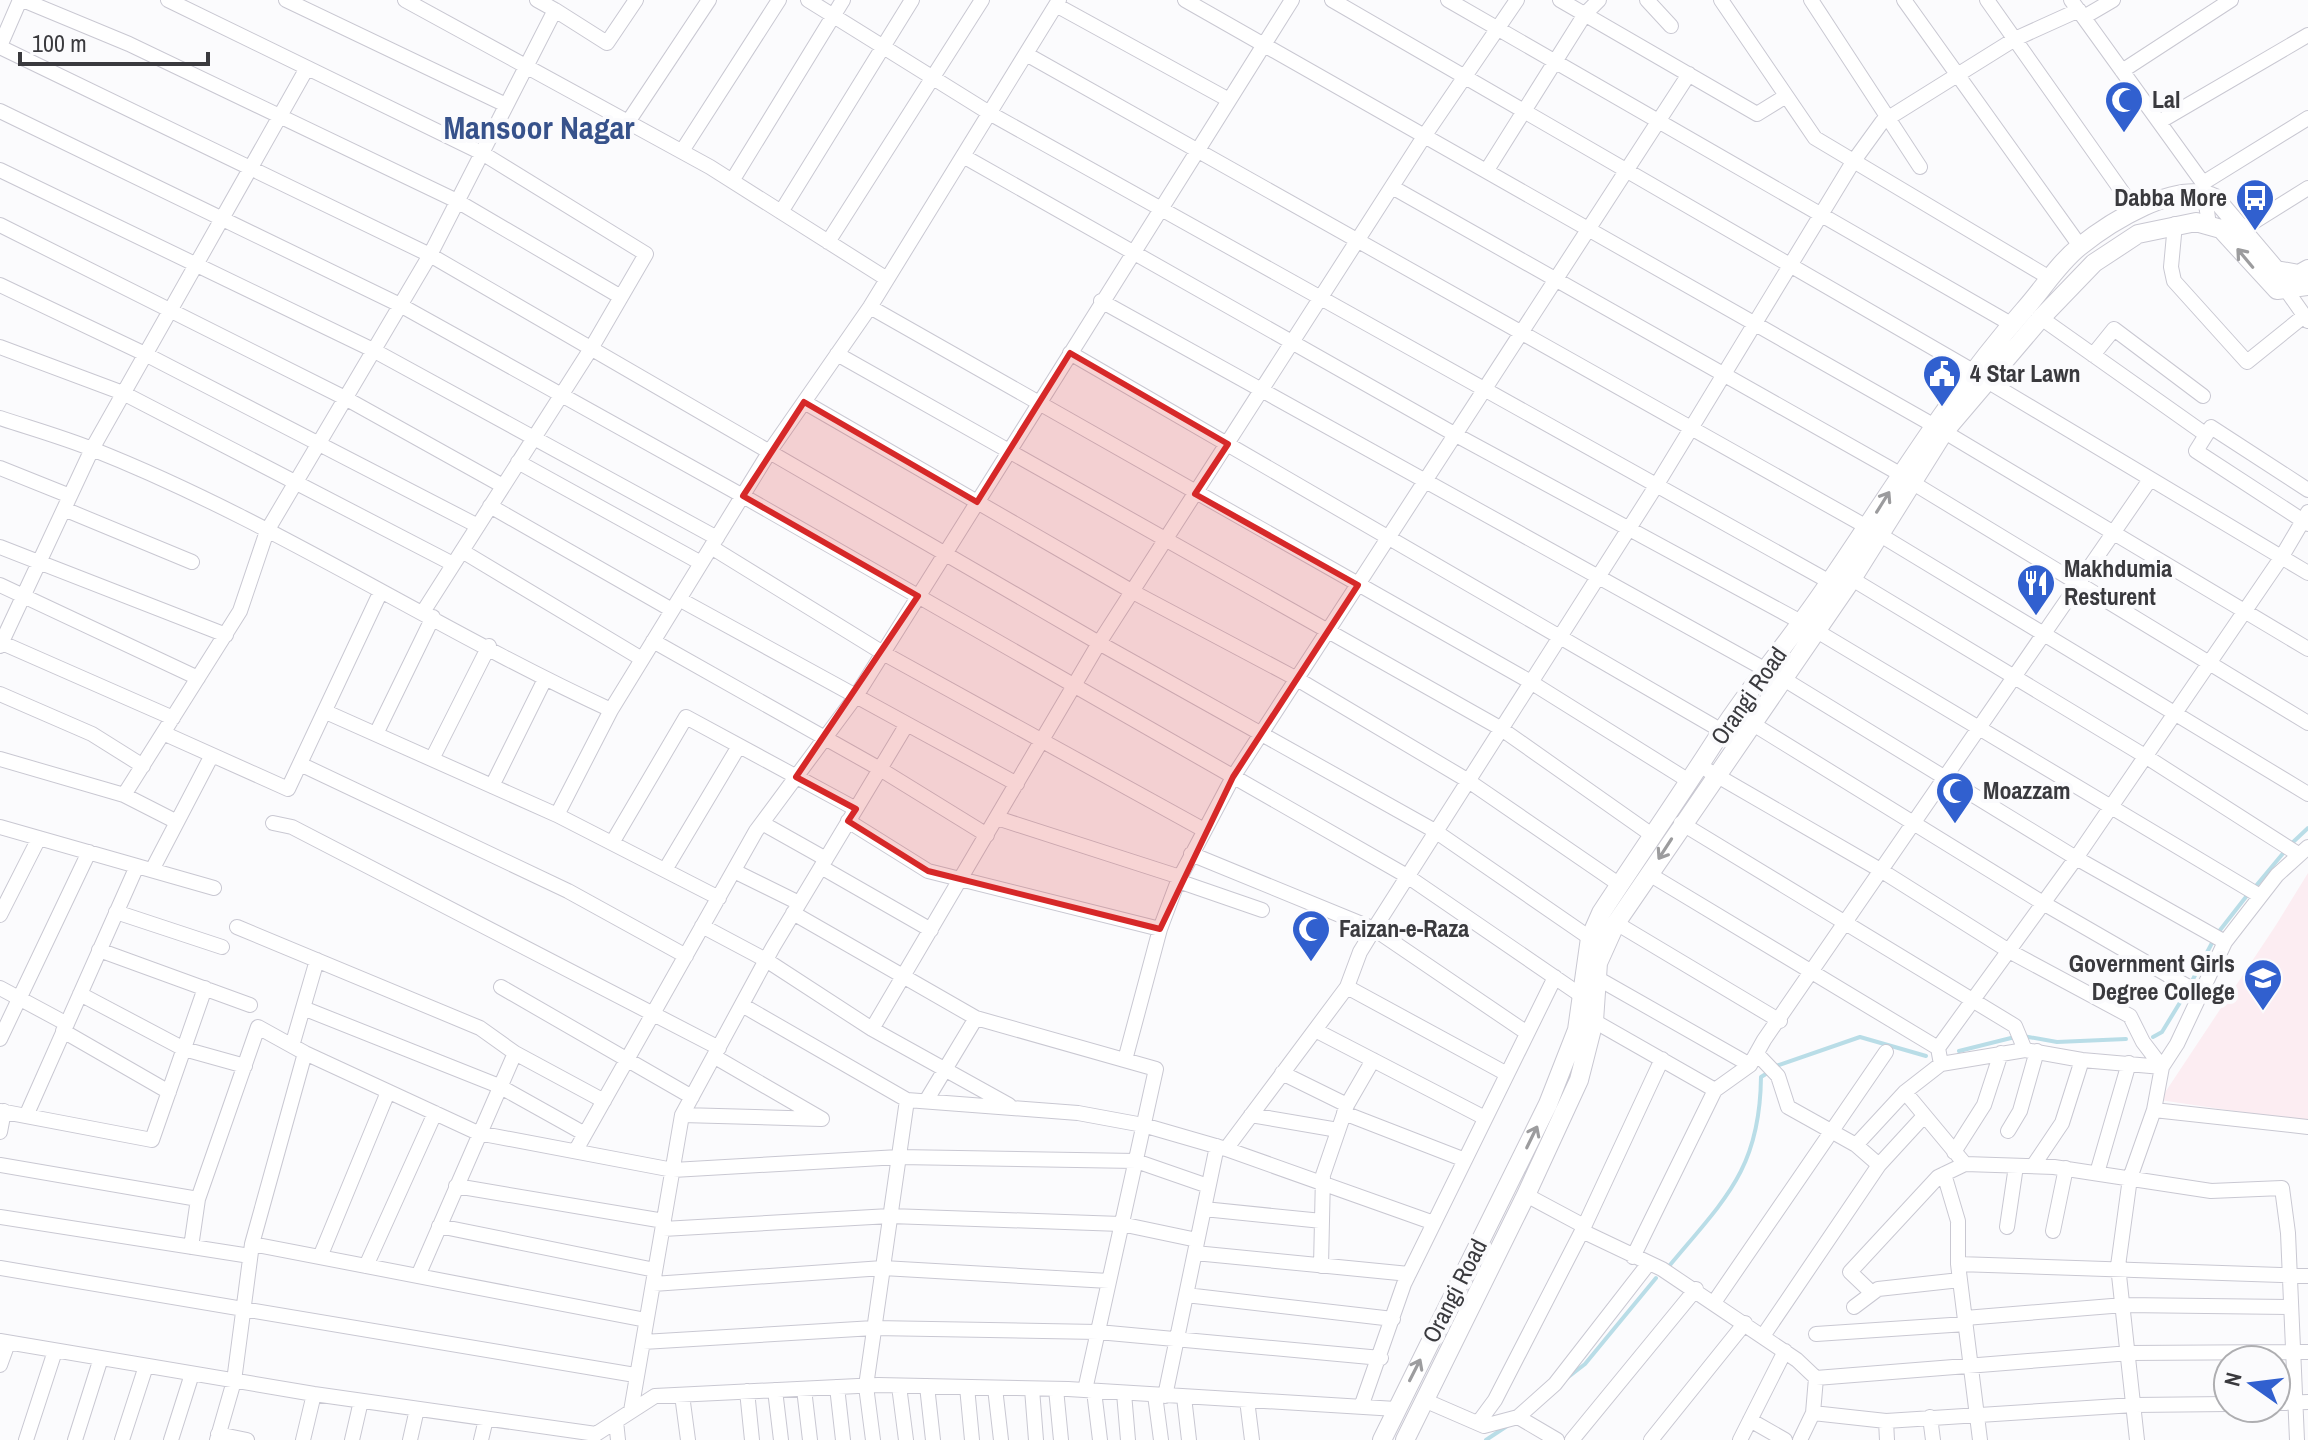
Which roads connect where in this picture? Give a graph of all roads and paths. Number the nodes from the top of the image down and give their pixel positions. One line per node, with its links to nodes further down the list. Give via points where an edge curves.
1 (21, 0): 37 (street); 54 (street)
2 (168, 0): 42 (street)
3 (286, 0): 50 (street)
4 (405, 0): 41 (street)
5 (537, 0): 29 (street)
6 (709, 0): 58 (street)
7 (779, 0): 62 (street)
8 (808, 0): 31 (street)
9 (843, 0): 31 (street)
10 (912, 0): 38 (street)
11 (982, 0): 47 (street)
12 (1185, 0): 36 (street)
13 (1292, 0): 36 (street)
14 (1332, 0): 46 (street)
15 (1448, 0): 33 (street)
16 (1517, 0): 33 (street)
17 (1560, 0): 30 (street)
18 (1599, 0): 30 (street)
19 (1647, 0): 32 (street)
20 (1721, 0): 48 (street)
21 (1811, 0): 55 (street)
22 (1904, 0): 45 (street)
23 (1987, 0): 35 (street)
24 (2113, 0): 28 (street)
25 (2231, 0): 43 (street)
26 (629, 2): 29 (street, via 607,43)
27 (1058, 3): 39 (street); 49 (street)
28 (2078, 9): 35 (street); 43 (street)
29 (555, 10): 41 (street)
30 (1585, 14): 40 (street); 44 (street)
31 (833, 16): 38 (street); 71 (street)
32 (1671, 26)
33 (1498, 28): 40 (street); 46 (street)
34 (2308, 35): 59 (street)
35 (2015, 39): 45 (street); 77 (street)
36 (1264, 45): 49 (street); 60 (street)
37 (0, 46): 67 (street)
38 (883, 47): 47 (street); 78 (street)
39 (1026, 54): 53 (street); 61 (street)
40 (1555, 60): 51 (street); 57 (street)
41 (526, 66): 50 (street); 58 (street)
42 (307, 68): 54 (street); 63 (street)
43 (2122, 71): 59 (street)
44 (1689, 74): 48 (street, via 1757,114); 57 (street)
45 (1958, 75): 55 (street); 88 (street)
46 (1465, 76): 51 (street); 60 (street)
47 (933, 77): 53 (street); 87 (street)
48 (1786, 96): 65 (street, via 1815,138)
49 (1229, 100): 61 (street)
50 (506, 105): 63 (street)
51 (1524, 110): 69 (street); 70 (street)
52 (0, 111): 80 (street)
53 (991, 114): 64 (street); 76 (street)
54 (280, 116): 67 (street); 75 (street)
55 (1889, 118): 65 (street); 66 (street)
56 (2308, 118): 73 (street)
57 (1660, 121): 70 (street); 79 (street)
58 (628, 122): 62 (street)
59 (2159, 122): 73 (street)
60 (1425, 135): 69 (street); 72 (street)
61 (1197, 150): 76 (street); 86 (street)
62 (682, 151): 71 (street)
63 (482, 153): 75 (street); 101 (street, via 646,254)
64 (963, 156): 89 (street); 96 (street)
65 (1853, 162): 79 (street); 95 (street)
66 (1920, 167)
67 (251, 168): 80 (street); 90 (street)
68 (0, 170): 91 (street)
69 (1487, 170): 85 (street)
70 (1627, 170): 85 (street); 92 (street)
71 (732, 181): 78 (street)
72 (1392, 187): 86 (street); 97 (street)
73 (2204, 188): 77 (main road, Orangi Road); 83 (street); 84 (main road)
74 (2308, 188): 84 (street)
75 (457, 201): 90 (street); 101 (street)
76 (1161, 207): 89 (street); 102 (street)
77 (2135, 210): 88 (main road, Orangi Road)
78 (781, 212): 87 (street)
79 (1822, 215): 92 (street); 109 (street)
80 (222, 218): 91 (street); 104 (street)
81 (2175, 224): 83 (main road, Orangi Road); 107 (main road, Orangi Road, via 2119,244); 108 (street, via 2174,281 2247,362)
82 (0, 225): 106 (street)
83 (2209, 225): 100 (main road, one-way to 83, via 2268,285 2221,229)
84 (2244, 228): 94 (main road)
85 (1590, 229): 97 (street); 110 (street)
86 (1358, 241): 102 (street); 111 (street)
87 (828, 242): 96 (street)
88 (2080, 246): 95 (main road, Orangi Road)
89 (1132, 251): 103 (street); 112 (street)
90 (430, 255): 104 (street); 114 (street)
91 (196, 264): 106 (street); 115 (street)
92 (1792, 265): 110 (street); 121 (street)
93 (2308, 269): 94 (main road)
94 (2281, 272): 100 (street)
95 (2048, 277): 109 (main road, Orangi Road)
96 (887, 279): 105 (street)
97 (1557, 281): 111 (street); 120 (street)
98 (0, 285): 117 (street)
99 (2308, 286): 100 (main road)
100 (2287, 291): 108 (street)
101 (621, 297): 114 (street)
102 (1323, 297): 112 (street); 122 (street)
103 (1101, 301): 116 (street); 123 (street)
104 (400, 305): 115 (street); 125 (street)
105 (870, 307): 118 (street); 129 (street)
106 (170, 310): 117 (street); 127 (street)
107 (2041, 318): 119 (street); 121 (main road, Orangi Road)
108 (2306, 318)
109 (2011, 324): 121 (main road, Orangi Road)
110 (1756, 325): 120 (street); 132 (street)
111 (1523, 334): 122 (street); 131 (street)
112 (1293, 341): 123 (street); 134 (street)
113 (0, 347): 124 (street)
114 (592, 347): 125 (street); 139 (street)
115 (373, 350): 127 (street); 135 (street)
116 (1070, 353): 129 (street); 137 (street)
117 (145, 354): 124 (street); 136 (street)
118 (837, 354): 128 (street); 140 (street)
119 (2093, 355): 126 (street, via 2114,329); 133 (street)
120 (1723, 376): 131 (street); 143 (street)
121 (1980, 376): 132 (main road, Orangi Road); 145 (street)
122 (1488, 389): 134 (street); 148 (street)
123 (1262, 390): 137 (street); 146 (street)
124 (123, 393): 138 (street); 144 (street)
125 (562, 395): 135 (street); 151 (street)
126 (2203, 396)
127 (345, 398): 136 (street); 147 (street)
128 (804, 402): 139 (street); 153 (street)
129 (1039, 404): 140 (street); 150 (street)
130 (0, 418): 138 (street)
131 (1690, 427): 148 (street); 158 (street)
132 (1938, 428): 143 (main road, Orangi Road); 160 (street)
133 (2205, 434): 149 (street, via 2211,427); 155 (street, via 2196,451)
134 (1456, 435): 146 (street); 157 (street)
135 (534, 438): 141 (street); 163 (street)
136 (319, 443): 144 (street); 156 (street)
137 (1228, 444): 150 (street); 161 (street)
138 (92, 449): 152 (street); 159 (street)
139 (770, 451): 151 (street); 165 (street)
140 (1009, 451): 153 (street); 162 (street)
141 (518, 462): 147 (street); 170 (street)
142 (0, 468): 152 (street)
143 (1906, 479): 158 (main road, Orangi Road); 175 (street)
144 (296, 481): 159 (street); 166 (street)
145 (2149, 481): 160 (street); 167 (street)
146 (1425, 482): 161 (street); 172 (street)
147 (503, 486): 154 (street)
148 (1656, 486): 157 (street); 174 (street)
149 (2308, 490)
150 (1195, 494): 162 (street); 177 (street)
151 (743, 496): 163 (street); 181 (street)
152 (67, 502): 168 (street); 169 (street)
153 (977, 502): 165 (street); 179 (street)
154 (490, 506): 156 (street); 182 (street)
155 (2306, 519): 167 (street)
156 (478, 526): 166 (street)
157 (1627, 527): 172 (street); 185 (street)
158 (1873, 530): 173 (main road, Orangi Road); 174 (main road, Orangi Road); 187 (street)
159 (267, 531): 178 (street); 188 (street, via 240,611)
160 (2113, 533): 175 (street); 183 (street)
161 (1389, 537): 177 (street); 189 (street)
162 (1166, 540): 179 (street); 186 (street)
163 (714, 543): 170 (street); 195 (street)
164 (0, 547): 168 (street)
165 (946, 553): 181 (street); 191 (street)
166 (458, 558): 184 (street); 196 (street)
167 (2281, 558): 171 (street); 183 (street)
168 (40, 561): 180 (street); 188 (street)
169 (192, 562)
170 (701, 563): 182 (street)
171 (2308, 573)
172 (1595, 577): 189 (street); 198 (street)
173 (1852, 579): 185 (main road, Orangi Road); 199 (street)
174 (1830, 582): 185 (main road, Orangi Road)
175 (2078, 584): 187 (street); 197 (street)
176 (0, 585): 180 (street)
177 (1358, 585): 186 (street); 203 (street)
178 (381, 591): 184 (street); 208 (street)
179 (1133, 592): 191 (street); 202 (street)
180 (24, 596): 192 (street); 200 (street)
181 (918, 596): 195 (street); 204 (street)
182 (676, 605): 190 (street); 206 (street)
183 (2245, 611): 194 (street); 197 (street)
184 (428, 614): 193 (street); 218 (street)
185 (1808, 626): 198 (main road, Orangi Road); 215 (street)
186 (1328, 631): 202 (street); 214 (street)
187 (2044, 634): 199 (street); 209 (street)
188 (226, 635): 200 (street)
189 (1558, 635): 203 (street); 216 (street)
190 (653, 641): 196 (street); 220 (street)
191 (1099, 643): 204 (street); 219 (street)
192 (1, 644): 210 (street)
193 (489, 646): 201 (street); 226 (street)
194 (2308, 649)
195 (883, 653): 206 (street); 221 (street)
196 (642, 659): 207 (street)
197 (2209, 663): 209 (street); 211 (street)
198 (1775, 674): 213 (main road, Orangi Road); 216 (main road, Orangi Road); 233 (street)
199 (2014, 677): 215 (street); 224 (street)
200 (198, 678): 210 (street)
201 (545, 679): 207 (street); 236 (street)
202 (1297, 679): 219 (street); 234 (street)
203 (1529, 681): 214 (street); 230 (street)
204 (1074, 686): 221 (street); 232 (street)
205 (0, 694): 228 (street, via 92,734)
206 (856, 696): 212 (street); 220 (street)
207 (611, 710): 240 (street)
208 (326, 712): 218 (street); 227 (street)
209 (2174, 713): 224 (street); 237 (street)
210 (173, 718): 217 (street)
211 (2308, 723)
212 (907, 724): 229 (street); 235 (street)
213 (1753, 724): 230 (main road, Orangi Road); 244 (street)
214 (1500, 728): 234 (street); 252 (street)
215 (1979, 728): 233 (street); 239 (street)
216 (1722, 731): 230 (main road, Orangi Road)
217 (163, 733): 223 (street); 228 (street)
218 (376, 734): 226 (street)
219 (1261, 734): 232 (street); 250 (street)
220 (825, 738): 229 (street); 231 (street)
221 (1042, 741): 235 (street); 249 (street)
222 (739, 746): 231 (street); 254 (street, via 686,717); 262 (street)
223 (212, 755): 227 (street, via 288,789); 243 (street)
224 (2145, 756): 239 (street); 255 (street)
225 (0, 759): 238 (street)
226 (432, 759): 236 (street)
227 (300, 764): 290 (street, via 568,891)
228 (143, 766): 238 (street)
229 (880, 769): 241 (street); 251 (street)
230 (1703, 774): 247 (main road, Orangi Road); 252 (main road, Orangi Road); 264 (street)
231 (796, 777): 241 (street); 246 (street)
232 (1233, 777): 249 (street); 266 (street)
233 (1945, 777): 244 (street); 258 (street)
234 (1467, 780): 250 (street); 269 (street)
235 (1017, 784): 242 (street)
236 (492, 786): 240 (street)
237 (2308, 794)
238 (124, 795): 243 (street)
239 (2110, 807): 258 (street); 271 (street)
240 (557, 815): 254 (street)
241 (852, 815): 259 (street); 268 (street, via 928,871)
242 (997, 818): 251 (street); 267 (street)
243 (177, 822): 261 (street)
244 (1915, 822): 264 (street); 273 (street)
245 (273, 823): 309 (street, via 292,827)
246 (762, 823): 259 (street); 263 (street)
247 (1681, 823): 265 (main road, Orangi Road, one-way to 265); 279 (street)
248 (0, 827): 253 (street)
249 (1204, 830): 257 (street)
250 (1435, 831): 266 (street); 286 (street)
251 (987, 835): 268 (street)
252 (1652, 835): 269 (main road, Orangi Road)
253 (39, 838): 256 (street); 277 (street)
254 (612, 843): 262 (street)
255 (2295, 847): 271 (street)
256 (89, 852): 260 (street); 304 (street)
257 (1191, 854): 267 (street); 283 (street)
258 (2076, 858): 273 (street); 285 (street)
259 (823, 863): 274 (street); 284 (street)
260 (137, 866): 261 (street); 276 (street)
261 (152, 870): 270 (street)
262 (665, 870): 272 (street)
263 (734, 871): 272 (street); 274 (street)
264 (1882, 871): 279 (street); 289 (street)
265 (1649, 874): 278 (main road, Orangi Road); 293 (street)
266 (1407, 876): 283 (street); 294 (street)
267 (1179, 879): 275 (street); 282 (street)
268 (960, 881): 282 (street); 284 (street)
269 (1620, 885): 286 (main road, Orangi Road)
270 (214, 888)
271 (2254, 891): 285 (street)
272 (719, 898): 280 (street)
273 (2043, 903): 289 (street); 301 (street)
274 (796, 908): 292 (street); 296 (street)
275 (1262, 910)
276 (116, 912): 287 (street); 288 (street)
277 (0, 915)
278 (1616, 923): 295 (main road, Orangi Road, via 1601,953); 312 (street)
279 (1847, 923): 293 (street); 305 (street)
280 (702, 926): 290 (street); 292 (street)
281 (237, 927): 291 (street)
282 (1160, 929): 328 (street)
283 (1374, 929): 298 (street); 316 (street)
284 (931, 930): 296 (street)
285 (2217, 937): 301 (street)
286 (1590, 938): 303 (main road, Orangi Road)
287 (222, 947)
288 (99, 950): 300 (street); 302 (street)
289 (2009, 951): 305 (street); 335 (street, via 2130,1016)
290 (686, 956): 309 (street)
291 (317, 960): 308 (street); 323 (street, via 480,1028)
292 (766, 960): 307 (street); 314 (street)
293 (1813, 974): 312 (street); 319 (street)
294 (1555, 977): 303 (street); 316 (street)
295 (1597, 978): 311 (main road, Orangi Road); 330 (street)
296 (902, 979): 310 (street); 314 (street)
297 (501, 987): 326 (street)
298 (1347, 987): 315 (street); 338 (street)
299 (0, 988): 304 (street)
300 (205, 988): 306 (street); 320 (street)
301 (2192, 988): 335 (street, via 2177,1044)
302 (80, 994): 313 (street); 320 (street)
303 (1582, 996): 475 (main road, Orangi Road, one-way to 303, via 1548,1104 1577,1030)
304 (20, 998): 313 (street); 317 (street)
305 (1974, 1001): 318 (street, via 2015,1026); 319 (street)
306 (250, 1005)
307 (742, 1005): 324 (street); 345 (street)
308 (303, 1008): 321 (street); 339 (street)
309 (654, 1013): 324 (street); 326 (street)
310 (976, 1018): 328 (street); 336 (street)
311 (1594, 1021): 327 (street); 386 (main road, Orangi Road, via 1579,1080)
312 (1780, 1021): 330 (street)
313 (65, 1027): 341 (street); 355 (street)
314 (872, 1029): 336 (street)
315 (1315, 1030): 329 (street); 337 (street)
316 (1527, 1033): 338 (street)
317 (0, 1039)
318 (2028, 1047): 325 (street); 331 (street); 361 (street, via 2020,1111)
319 (1938, 1048): 333 (street)
320 (184, 1049): 334 (street); 341 (street)
321 (299, 1050): 334 (street, via 258,1027); 342 (street); 401 (street)
322 (1886, 1052): 363 (street)
323 (515, 1053): 339 (street); 346 (street)
324 (717, 1053): 344 (street); 353 (street, via 822,1119)
325 (2001, 1053): 333 (street); 369 (street, via 1984,1105)
326 (629, 1057): 344 (street); 346 (street)
327 (1662, 1059): 340 (street); 397 (street)
328 (1125, 1060): 358 (street, via 1156,1069)
329 (1373, 1060): 349 (street); 357 (street)
330 (1757, 1060): 340 (street); 363 (street, via 1778,1076 1788,1107)
331 (2082, 1060): 332 (street); 377 (street, via 2062,1123)
332 (2129, 1063): 335 (street); 380 (street)
333 (1941, 1064): 343 (street)
334 (245, 1066): 387 (street)
335 (2162, 1067): 350 (street)
336 (945, 1070): 347 (street); 348 (street)
337 (1282, 1073): 349 (street); 354 (street)
338 (1507, 1074): 357 (street)
339 (499, 1086): 364 (street); 365 (street)
340 (1715, 1090): 403 (street)
341 (169, 1092): 355 (street, via 152,1140)
342 (388, 1092): 352 (street); 402 (street)
343 (1905, 1092): 356 (street); 366 (street)
344 (692, 1097): 353 (street)
345 (907, 1100): 347 (street); 370 (street)
346 (604, 1101): 365 (street)
347 (926, 1101): 348 (street)
348 (1014, 1108): 358 (street)
349 (1346, 1109): 360 (street); 371 (street)
350 (2154, 1110): 359 (street); 382 (street)
351 (2, 1111): 355 (street); 362 (street)
352 (435, 1113): 364 (street); 406 (street)
353 (682, 1115): 379 (street)
354 (1251, 1115): 360 (street); 367 (street)
355 (26, 1116)
356 (1924, 1116): 369 (street); 375 (street)
357 (1485, 1118): 371 (street)
358 (1143, 1125): 367 (street); 372 (street)
359 (2308, 1127)
360 (1338, 1130): 383 (street)
361 (2008, 1131)
362 (0, 1132)
363 (1831, 1132): 366 (street); 421 (street)
364 (478, 1133): 368 (street); 384 (street)
365 (585, 1134): 368 (street)
366 (1856, 1145): 375 (street)
367 (1222, 1148): 383 (street); 385 (street)
368 (576, 1150): 379 (street)
369 (1954, 1152): 373 (street)
370 (899, 1157): 372 (street); 379 (street); 389 (street)
371 (1465, 1160): 392 (street)
372 (1136, 1161): 385 (street); 393 (street)
373 (1965, 1164): 376 (street); 381 (street)
374 (0, 1165): 387 (street)
375 (1879, 1165): 433 (street)
376 (2016, 1166): 377 (street); 396 (street)
377 (2033, 1166): 378 (street)
378 (2066, 1168): 380 (street); 398 (street)
379 (673, 1170): 394 (street)
380 (2097, 1173): 382 (street)
381 (1944, 1174): 405 (street, via 1958,1221); 419 (street, via 1850,1272)
382 (2130, 1178): 410 (street); 412 (street, via 2211,1191 2282,1188)
383 (1322, 1183): 391 (street); 392 (street)
384 (456, 1186): 394 (street); 395 (street)
385 (1208, 1186): 388 (street)
386 (1526, 1195): 397 (street); 468 (main road, Orangi Road)
387 (198, 1199): 399 (street)
388 (1204, 1209): 391 (street); 400 (street)
389 (890, 1216): 393 (street); 394 (street); 409 (street)
390 (0, 1217): 399 (street)
391 (1322, 1221): 407 (street)
392 (1434, 1223): 411 (street)
393 (1121, 1224): 400 (street); 417 (street)
394 (663, 1225): 415 (street)
395 (439, 1226): 413 (street); 415 (street)
396 (2007, 1227)
397 (1583, 1228): 403 (street); 485 (street, via 1495,1400)
398 (2053, 1231)
399 (191, 1247): 401 (street)
400 (1196, 1247): 407 (street); 420 (street)
401 (251, 1250): 402 (street); 425 (street)
402 (320, 1257): 406 (street)
403 (1633, 1257): 404 (street)
404 (1649, 1263): 418 (street); 479 (street, via 1555,1384)
405 (1958, 1264): 410 (street); 416 (street)
406 (366, 1266): 413 (street)
407 (1321, 1266): 411 (street)
408 (0, 1268): 425 (street)
409 (883, 1268): 415 (street); 417 (street); 430 (street)
410 (2119, 1268): 412 (street); 422 (street)
411 (1409, 1274): 426 (street)
412 (2290, 1274): 414 (street); 424 (street)
413 (418, 1276): 427 (street)
414 (2308, 1276)
415 (654, 1277): 427 (street)
416 (1960, 1280): 419 (street); 428 (street)
417 (1109, 1281): 431 (street)
418 (1696, 1289): 421 (street); 518 (street)
419 (1872, 1293): 423 (street)
420 (1186, 1295): 426 (street); 434 (street)
421 (1715, 1301): 429 (street)
422 (2124, 1305): 424 (street); 428 (street); 440 (street)
423 (1854, 1307)
424 (2291, 1307): 439 (street)
425 (244, 1311): 447 (street); 449 (street)
426 (1393, 1319): 442 (street)
427 (646, 1320): 436 (street)
428 (1966, 1321): 432 (street); 443 (street)
429 (1745, 1323): 433 (street); 519 (street)
430 (874, 1328): 431 (street); 436 (street); 450 (street)
431 (1098, 1332): 434 (street); 461 (street)
432 (1816, 1334)
433 (1763, 1336): 438 (street)
434 (1177, 1340): 442 (street); 465 (street)
435 (4, 1342): 437 (street); 444 (street)
436 (643, 1342): 447 (street)
437 (55, 1351): 441 (street); 488 (street)
438 (1785, 1351): 448 (street); 482 (street)
439 (2301, 1352): 440 (street); 470 (street)
440 (2130, 1353): 443 (street); 472 (street)
441 (101, 1358): 445 (street); 489 (street)
442 (1381, 1358): 473 (street)
443 (1972, 1364): 448 (street); 478 (street)
444 (0, 1365)
445 (146, 1366): 446 (street); 490 (street)
446 (192, 1374): 449 (street); 491 (street)
447 (635, 1375): 476 (street)
448 (1816, 1378): 477 (street)
449 (234, 1381): 463 (street); 487 (street)
450 (866, 1386): 451 (street); 453 (street); 503 (street)
451 (899, 1386): 452 (street); 504 (street)
452 (927, 1386): 454 (street); 505 (street)
453 (837, 1387): 456 (street); 502 (street)
454 (967, 1387): 455 (street); 506 (street)
455 (995, 1388): 457 (street); 507 (street)
456 (804, 1389): 459 (street); 501 (street)
457 (1032, 1389): 458 (street); 508 (street)
458 (1056, 1389): 461 (street); 509 (street)
459 (775, 1390): 460 (street); 500 (street)
460 (747, 1391): 464 (street); 499 (street)
461 (1090, 1391): 462 (street); 510 (street)
462 (1124, 1393): 465 (street); 511 (street)
463 (314, 1394): 469 (street); 493 (street)
464 (682, 1395): 476 (street, via 655,1396); 498 (street)
465 (1160, 1395): 466 (street); 512 (street)
466 (1184, 1397): 467 (street); 513 (street)
467 (1247, 1400): 473 (street); 514 (street)
468 (1424, 1400): 485 (street); 516 (main road, Orangi Road)
469 (361, 1401): 474 (street); 494 (street)
470 (2302, 1402): 527 (street)
471 (2212, 1404): 472 (street)
472 (2134, 1405): 478 (street); 526 (street)
473 (1361, 1407): 475 (street)
474 (417, 1409): 481 (street); 495 (street)
475 (1396, 1409): 515 (main road, Orangi Road)
476 (631, 1411): 483 (street)
477 (1813, 1413): 484 (street); 522 (street)
478 (1977, 1414): 480 (street); 525 (street)
479 (1518, 1417): 485 (street); 517 (street)
480 (1930, 1417): 484 (street); 524 (street)
481 (486, 1419): 486 (street); 496 (street)
482 (1750, 1420): 520 (street); 521 (street)
483 (616, 1421): 486 (street, via 596,1434); 497 (street)
484 (1886, 1421): 523 (street)
485 (1478, 1423)
486 (572, 1436)
487 (218, 1437): 492 (street)
488 (26, 1440)
489 (75, 1440)
490 (122, 1440)
491 (171, 1440)
492 (247, 1440)
493 (303, 1440)
494 (352, 1440)
495 (410, 1440)
496 (481, 1440)
497 (618, 1440)
498 (688, 1440)
499 (752, 1440)
500 (781, 1440)
501 (810, 1440)
502 (843, 1440)
503 (873, 1440)
504 (906, 1440)
505 (933, 1440)
506 (972, 1440)
507 (1001, 1440)
508 (1036, 1440)
509 (1061, 1440)
510 (1100, 1440)
511 (1128, 1440)
512 (1161, 1440)
513 (1189, 1440)
514 (1252, 1440)
515 (1382, 1440)
516 (1405, 1440)
517 (1557, 1440)
518 (1572, 1440)
519 (1651, 1440)
520 (1740, 1440)
521 (1785, 1440)
522 (1800, 1440)
523 (1887, 1440)
524 (1933, 1440)
525 (1980, 1440)
526 (2137, 1440)
527 (2297, 1440)

